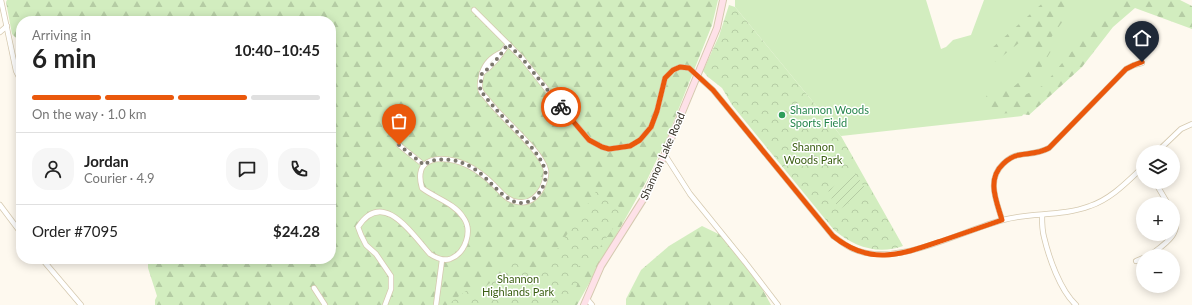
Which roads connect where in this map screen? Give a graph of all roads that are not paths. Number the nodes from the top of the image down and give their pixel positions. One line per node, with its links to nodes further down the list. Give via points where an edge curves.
1 (1, 0): 4 (street)
2 (723, 0): 9 (main road, Shannon Lake Road, via 717,28)
3 (474, 10): 6 (street)
4 (7, 26): 5 (street); 8 (street)
5 (0, 32)
6 (508, 44): 9 (street, via 589,140 609,149 630,146 640,140 651,127 665,78 673,70 680,67 689,68); 14 (street, via 484,67 480,90 539,158 546,171 540,192 527,202 509,200 467,164 436,159)
7 (1142, 62): 18 (street, via 1126,69 1049,148 1042,152 1011,157 999,168 993,184)
8 (16, 71)
9 (697, 76): 13 (main road, Shannon Lake Road); 18 (street, via 713,90 833,236 853,249 879,255 909,252)
10 (1192, 124): 12 (street, via 1181,129)
11 (399, 145): 14 (street)
12 (1164, 145)
13 (665, 155): 25 (main road, Shannon Lake Road, via 644,198 601,266); 31 (street, via 690,194)
14 (424, 165): 22 (street, via 420,180 422,188 458,211 468,228 465,245 452,258)
15 (1136, 173): 17 (street, via 1110,197 1090,206 1067,213)
16 (0, 205): 19 (street)
17 (1042, 215): 18 (street); 32 (street, via 1043,236 1049,255 1063,287)
18 (1002, 220)
19 (16, 226)
20 (1167, 241): 21 (street)
21 (1158, 249)
22 (442, 260): 28 (street, via 430,254 396,217 386,212 378,212 364,218 358,227 361,235 391,276 391,289); 29 (street)
23 (46, 264): 26 (street)
24 (314, 288): 27 (street)
25 (586, 302): 30 (street)
26 (81, 305)
27 (325, 305)
28 (385, 305)
29 (436, 305)
30 (592, 305)
31 (778, 305)
32 (1076, 305)

